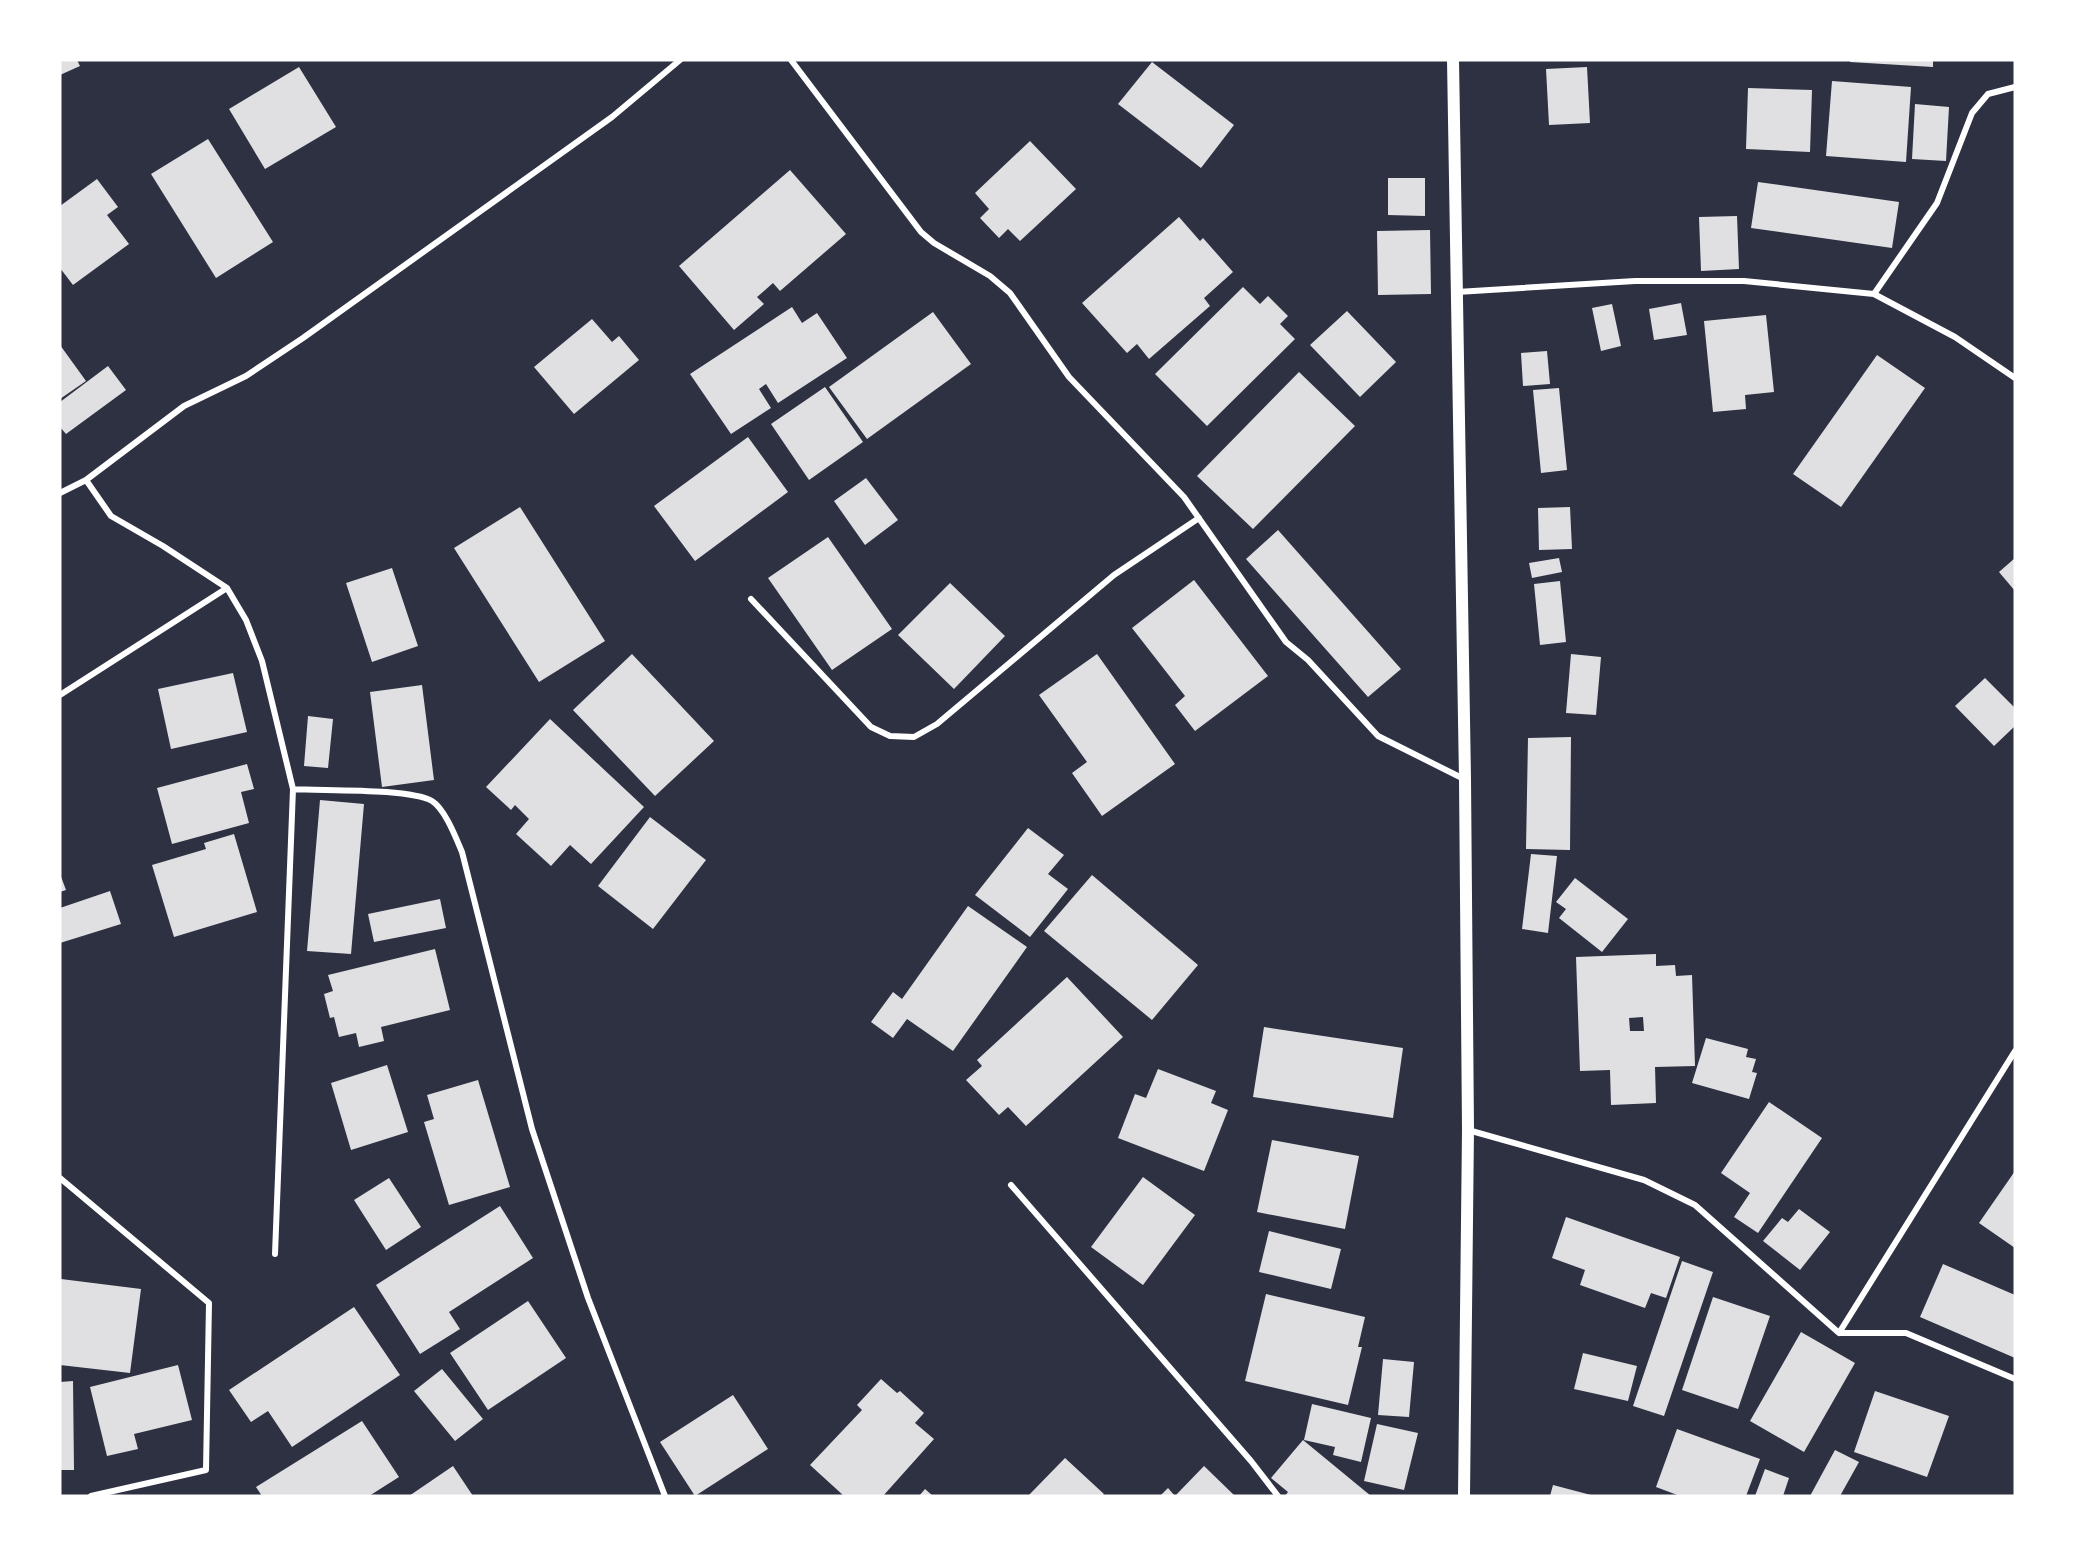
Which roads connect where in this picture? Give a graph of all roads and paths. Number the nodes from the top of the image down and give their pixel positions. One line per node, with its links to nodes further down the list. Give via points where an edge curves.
1 (680, 60): 8 (street, via 612,117 303,338 246,376 184,406)
2 (791, 60): 10 (street, via 921,232 1010,293 1069,377 1184,497)
3 (1453, 60): 5 (main road)
4 (2015, 87): 6 (street, via 1988,94 1972,113 1937,203)
5 (1456, 292): 6 (street, via 1646,281 1744,281); 14 (main road)
6 (1874, 294): 7 (street, via 1955,337)
7 (2015, 378)
8 (86, 480): 9 (street); 11 (street, via 111,516)
9 (60, 493)
10 (1199, 518): 12 (street, via 1114,575 937,724 914,737 891,736 871,727); 14 (street, via 1286,642 1308,660 1378,736)
11 (227, 588): 13 (street); 15 (street, via 246,620 262,661)
12 (752, 599)
13 (60, 695)
14 (1465, 779): 17 (main road)
15 (293, 789): 20 (street); 24 (street, via 405,794 432,801 451,825 462,852 531,1130 588,1298)
16 (2015, 1052): 21 (street)
17 (1468, 1130): 21 (street, via 1644,1180 1695,1206); 26 (main road)
18 (60, 1178): 23 (street, via 208,1303 206,1470)
19 (1011, 1185): 25 (street)
20 (275, 1254)
21 (1839, 1333): 22 (street, via 1906,1333)
22 (2015, 1379)
23 (91, 1496)
24 (665, 1496)
25 (1278, 1496)
26 (1464, 1496)

